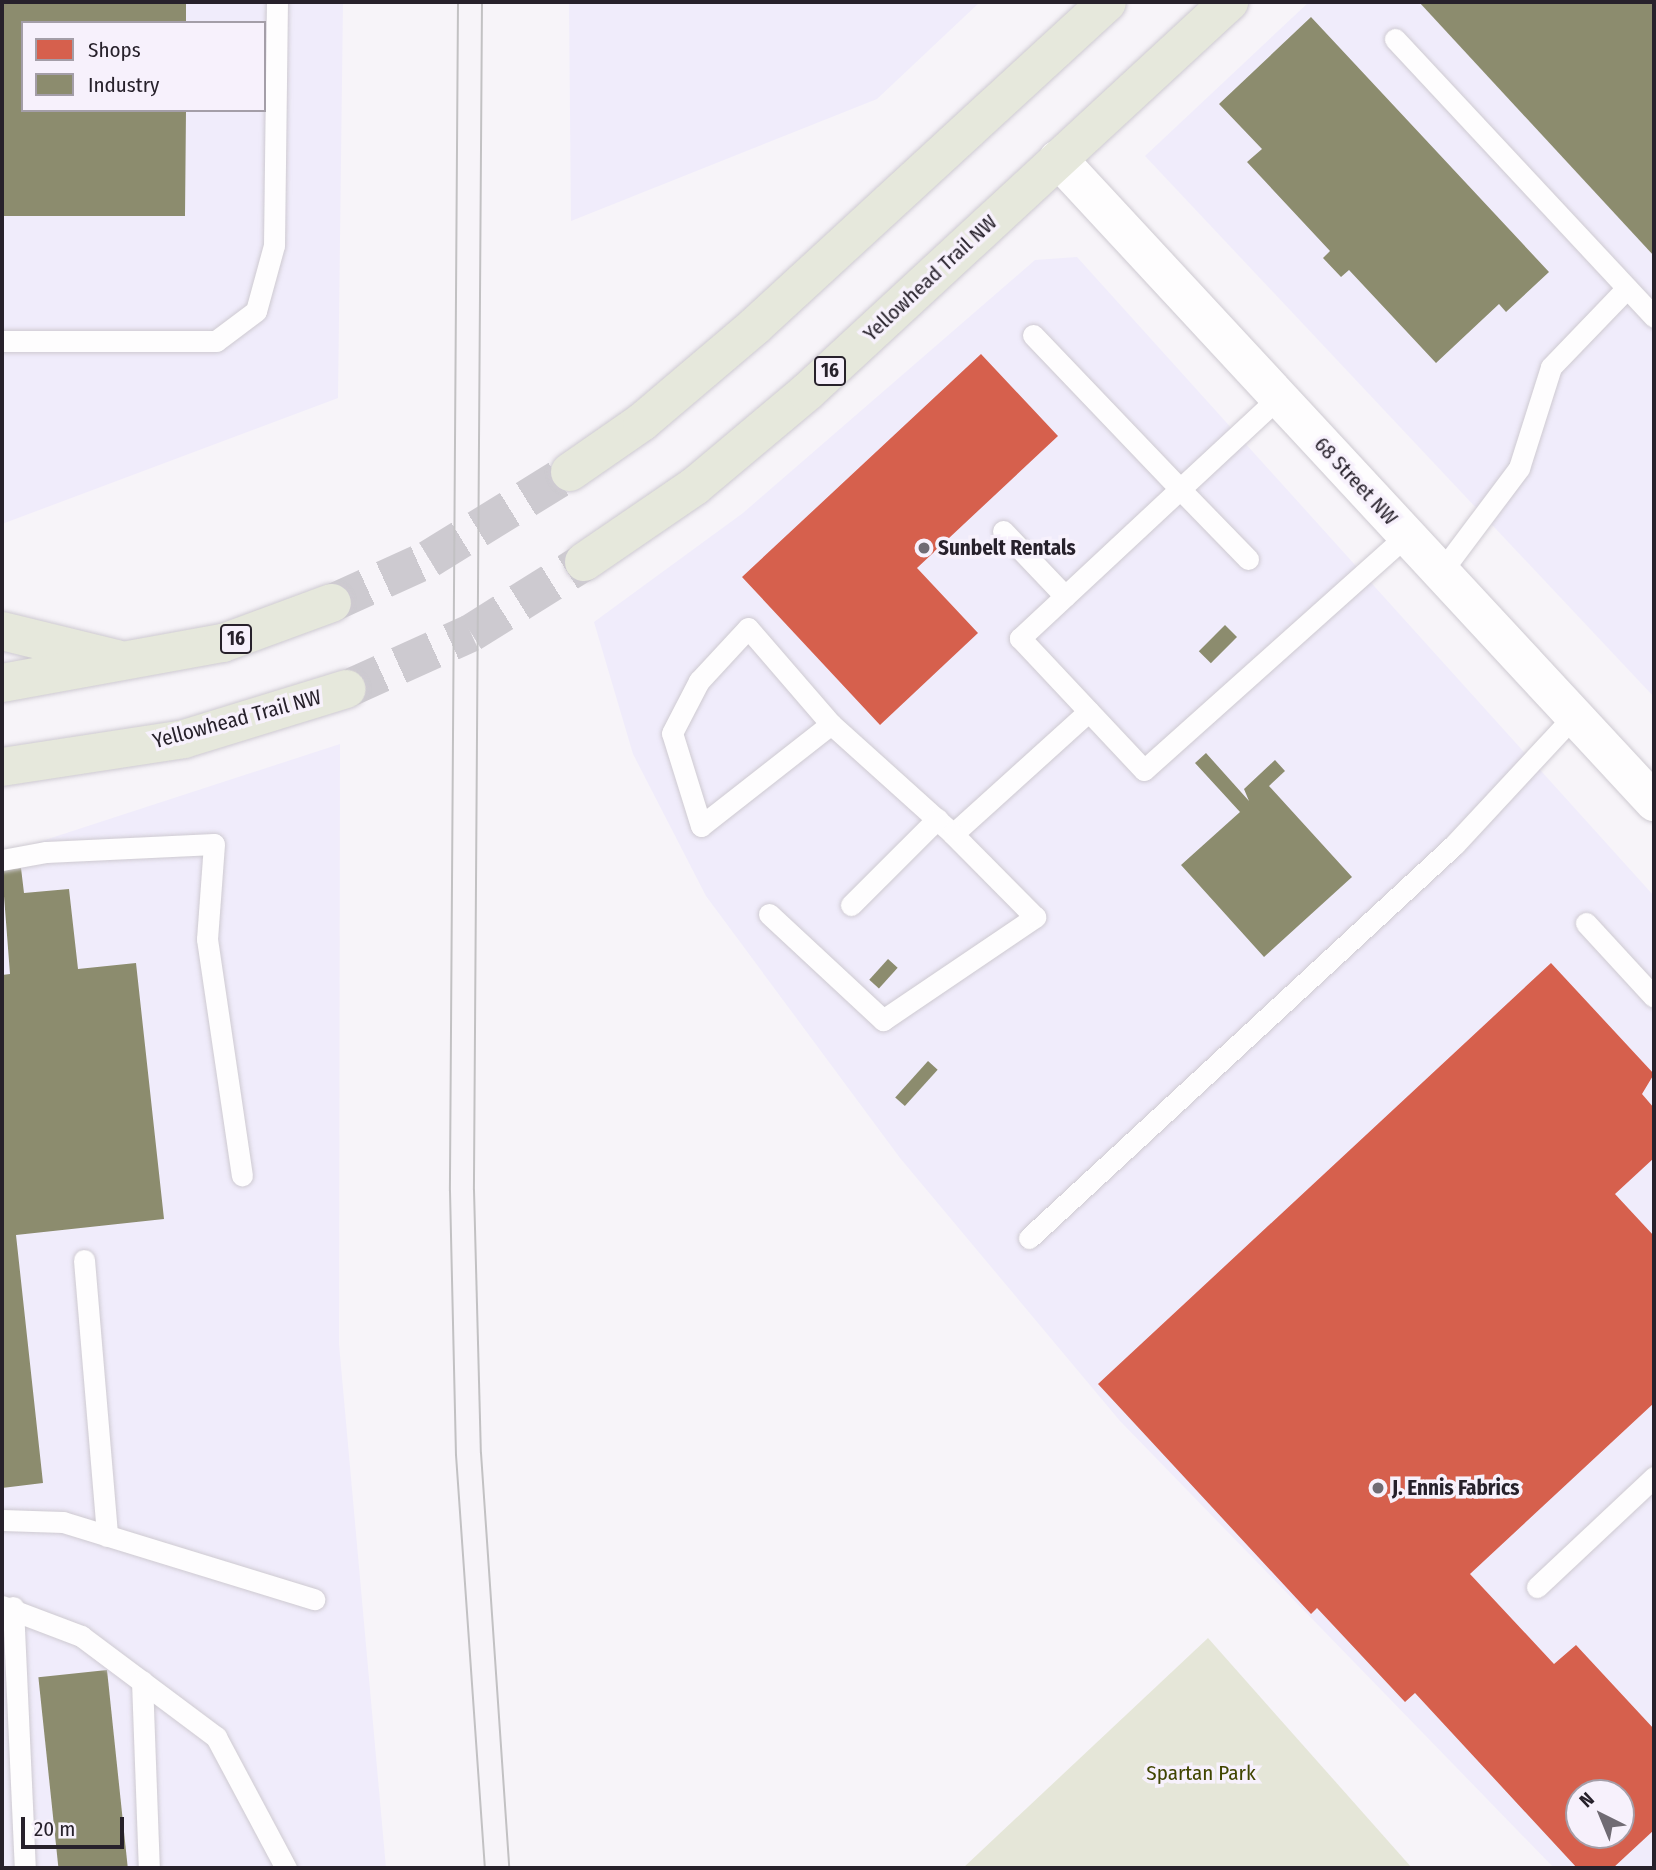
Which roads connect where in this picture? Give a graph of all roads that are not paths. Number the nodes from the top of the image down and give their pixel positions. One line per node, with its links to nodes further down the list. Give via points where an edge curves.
1 (277, 2): 9 (lane, via 274,245 256,311 216,341)
2 (1107, 2): 11 (highway, via 755,326 642,422)
3 (1229, 2): 5 (highway, Yellowhead Trail NW / 16)
4 (1395, 39): 6 (lane)
5 (1058, 159): 10 (street, 68 Street NW); 16 (highway, Yellowhead Trail NW / 16, via 807,393 695,486)
6 (1625, 290): 7 (lane); 17 (lane, via 1551,367 1520,468)
7 (1654, 317)
8 (1033, 335): 12 (lane)
9 (2, 341)
10 (1279, 397): 12 (lane); 14 (street, 68 Street NW)
11 (570, 472)
12 (1180, 489): 15 (lane); 18 (lane)
13 (1003, 531): 18 (lane)
14 (1407, 535): 17 (street, 68 Street NW); 24 (lane, via 1144,770)
15 (1248, 559)
16 (584, 562)
17 (1441, 572): 25 (street, 68 Street NW)
18 (1065, 596): 24 (lane, via 1020,638)
19 (332, 603): 21 (highway, 16, via 223,643)
20 (2, 631): 21 (highway)
21 (136, 663): 22 (highway, 16)
22 (2, 683)
23 (347, 689): 27 (highway, Yellowhead Trail NW)
24 (1089, 711): 32 (lane)
25 (1574, 716): 30 (street, 68 Street NW); 39 (lane, via 1454,845)
26 (831, 724): 26 (lane, via 748,628 699,681 671,733 701,826); 31 (lane)
27 (184, 738): 28 (highway, Yellowhead Trail NW); 29 (highway)
28 (2, 767)
29 (2, 792)
30 (1654, 802)
31 (937, 819): 32 (lane); 34 (lane)
32 (953, 834): 35 (lane, via 1035,917 883,1020)
33 (2, 860): 38 (lane, via 46,852 214,844 207,939)
34 (851, 905)
35 (769, 914)
36 (1586, 923): 37 (lane)
37 (1654, 997)
38 (242, 1175)
39 (1029, 1238)
40 (85, 1260): 43 (lane)
41 (1654, 1477): 44 (lane)
42 (2, 1520): 43 (lane, via 63,1522)
43 (107, 1536): 45 (lane)
44 (1536, 1587)
45 (314, 1599)
46 (7, 1607): 47 (lane, via 81,1636); 48 (lane)
47 (142, 1681): 49 (lane); 50 (lane, via 216,1738)
48 (24, 1868)
49 (149, 1868)
50 (286, 1868)

